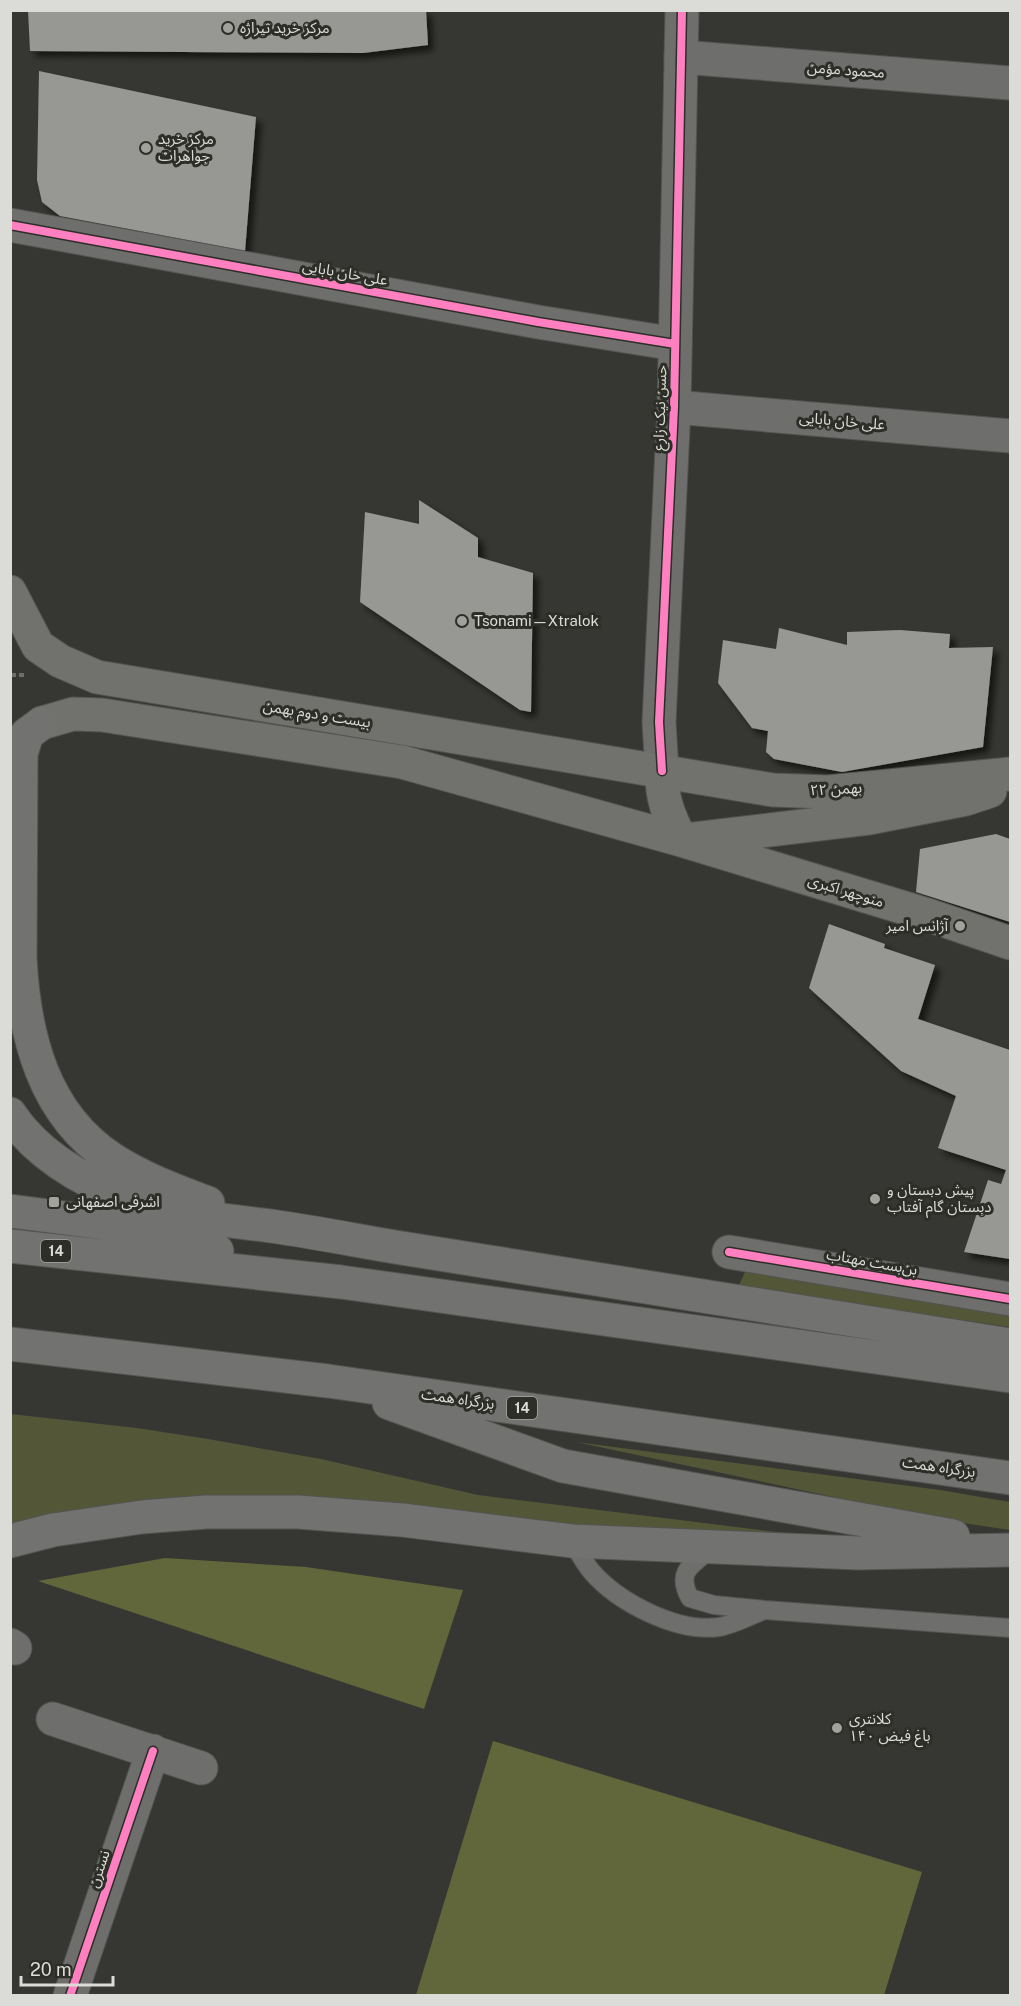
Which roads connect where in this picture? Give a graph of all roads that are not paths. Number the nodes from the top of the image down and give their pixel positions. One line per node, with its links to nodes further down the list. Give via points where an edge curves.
1 (682, 10): 2 (street, حسن نیک زارع)
2 (681, 57): 3 (street, محمود مؤمن); 5 (street, حسن نیک زارع)
3 (1011, 83)
4 (10, 225): 5 (street, علی خان بابایی)
5 (675, 344): 6 (street, حسن نیک زارع)
6 (674, 407): 7 (street, علی خان بابایی); 10 (street, حسن نیک زارع, via 659,722)
7 (1011, 436)
8 (10, 592): 10 (main road, بیست و دوم بهمن, via 38,646 60,661 97,677)
9 (42, 723): 13 (main road, via 73,714 102,715 402,762); 17 (highway, via 27,734 21,754 18,929 21,988 36,1061 46,1083 66,1117 113,1160 177,1191)
10 (662, 771): 11 (main road, ۲۲ بهمن, via 773,790 828,792); 13 (main road, via 665,804)
11 (1011, 774)
12 (1011, 785): 13 (main road, ۲۲ بهمن, via 966,799 869,818)
13 (681, 840): 14 (main road, منوچهر اکبری)
14 (1011, 944)
15 (10, 1114): 17 (highway, via 59,1164 128,1199 176,1214)
16 (10, 1211): 20 (highway, via 104,1223)
17 (275, 1227): 21 (highway)
18 (10, 1246): 20 (highway, 14)
19 (729, 1252): 22 (street, بن‌بست مهتاب)
20 (341, 1282): 23 (highway, 14)
21 (706, 1299): 23 (highway); 24 (highway)
22 (1011, 1299)
23 (536, 1309): 26 (highway, 14)
24 (1011, 1345)
25 (18, 1352): 27 (highway, بزرگراه همت / 14, via 141,1359)
26 (1011, 1376)
27 (328, 1381): 28 (highway, بزرگراه همت / 14); 32 (highway, via 563,1466)
28 (1011, 1478)
29 (10, 1541): 30 (highway, via 53,1530 206,1512 286,1512 402,1520)
30 (572, 1541): 31 (highway); 33 (lane, via 592,1572 613,1591 638,1608 670,1621 699,1628 721,1627)
31 (712, 1548): 32 (highway, via 858,1553); 33 (lane, via 686,1570 684,1586 690,1598 714,1605)
32 (1011, 1548)
33 (765, 1610): 34 (lane)
34 (1011, 1629)
35 (52, 1719): 36 (street)
36 (153, 1751): 37 (street); 38 (street, نسترن)
37 (201, 1768)
38 (70, 1995)

